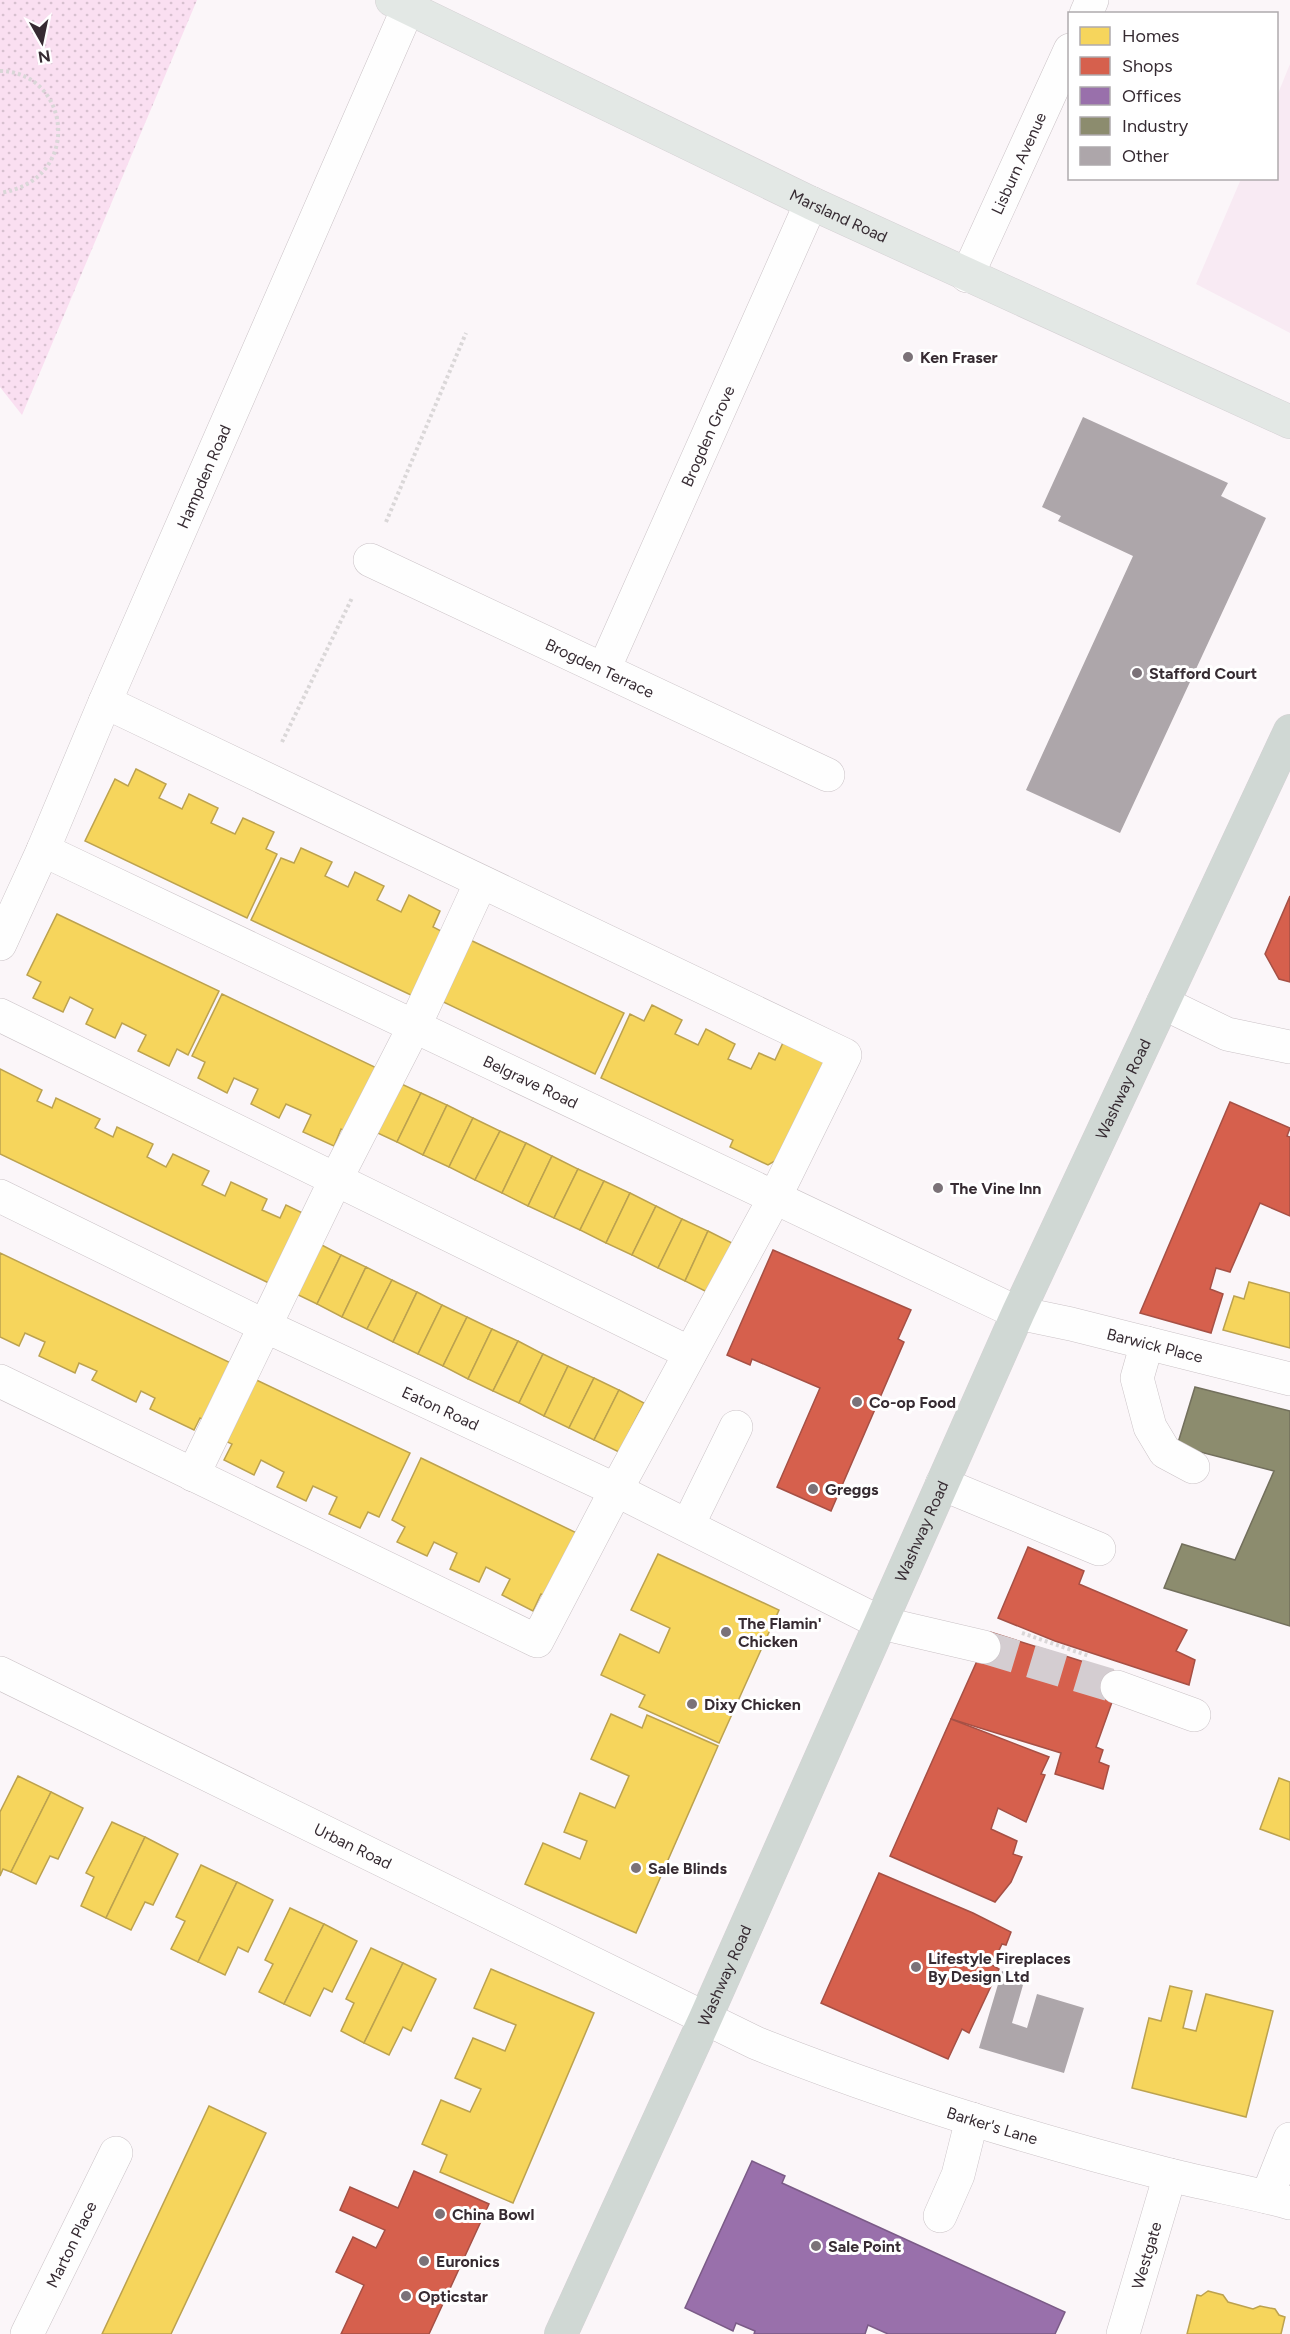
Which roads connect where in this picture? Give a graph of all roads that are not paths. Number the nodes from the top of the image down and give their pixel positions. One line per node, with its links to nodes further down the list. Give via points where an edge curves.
1 (400, 4): 3 (main road, Marsland Road); 8 (street, Hampden Road)
2 (1068, 54): 4 (street, Lisburn Avenue)
3 (811, 203): 4 (main road, Marsland Road); 7 (street, Brogden Grove)
4 (967, 276): 5 (main road, Marsland Road)
5 (1290, 422)
6 (370, 560): 7 (street, Brogden Terrace)
7 (604, 669): 10 (street, Brogden Terrace)
8 (105, 702): 11 (street, Hampden Road); 12 (street)
9 (1290, 731): 14 (highway, Washway Road)
10 (828, 775)
11 (43, 850): 13 (street, Hampden Road); 16 (street, Belgrave Road)
12 (481, 882): 16 (street); 20 (street, via 845,1055)
13 (0, 944)
14 (1163, 1003): 17 (street, via 1227,1034); 21 (highway, Washway Road)
15 (0, 1015): 18 (street)
16 (415, 1025): 18 (street); 20 (street, Belgrave Road)
17 (1290, 1047)
18 (335, 1181): 22 (street); 24 (street)
19 (0, 1197): 22 (street, Eaton Road)
20 (774, 1199): 21 (street, Belgrave Road); 24 (street)
21 (1018, 1313): 23 (street, Barwick Place); 30 (highway, Washway Road)
22 (266, 1326): 29 (street); 31 (street, Eaton Road)
23 (1148, 1343): 25 (street, Barwick Place); 28 (street, via 1137,1378 1150,1426 1165,1452)
24 (690, 1353): 31 (street)
25 (1290, 1379)
26 (0, 1381): 29 (street)
27 (736, 1427): 32 (street)
28 (1193, 1467)
29 (193, 1475): 31 (street, via 537,1641)
30 (942, 1484): 33 (street); 34 (highway, Washway Road)
31 (616, 1490): 32 (street, Eaton Road)
32 (688, 1526): 34 (street, Eaton Road)
33 (1099, 1549)
34 (881, 1623): 35 (street, Eaton Road); 39 (highway, Washway Road)
35 (984, 1647)
36 (0, 1672): 39 (street, Urban Road)
37 (1117, 1687): 38 (street)
38 (1194, 1715)
39 (705, 2019): 40 (street, Barker's Lane, via 834,2074); 47 (highway, Washway Road)
40 (972, 2119): 43 (street, Barker's Lane); 45 (street, via 958,2175)
41 (1290, 2139): 44 (street)
42 (116, 2153): 46 (street, Marton Place)
43 (1170, 2175): 44 (street, Barker's Lane); 48 (street, Westgate)
44 (1279, 2200)
45 (940, 2216)
46 (27, 2334)
47 (561, 2334)
48 (1123, 2334)

